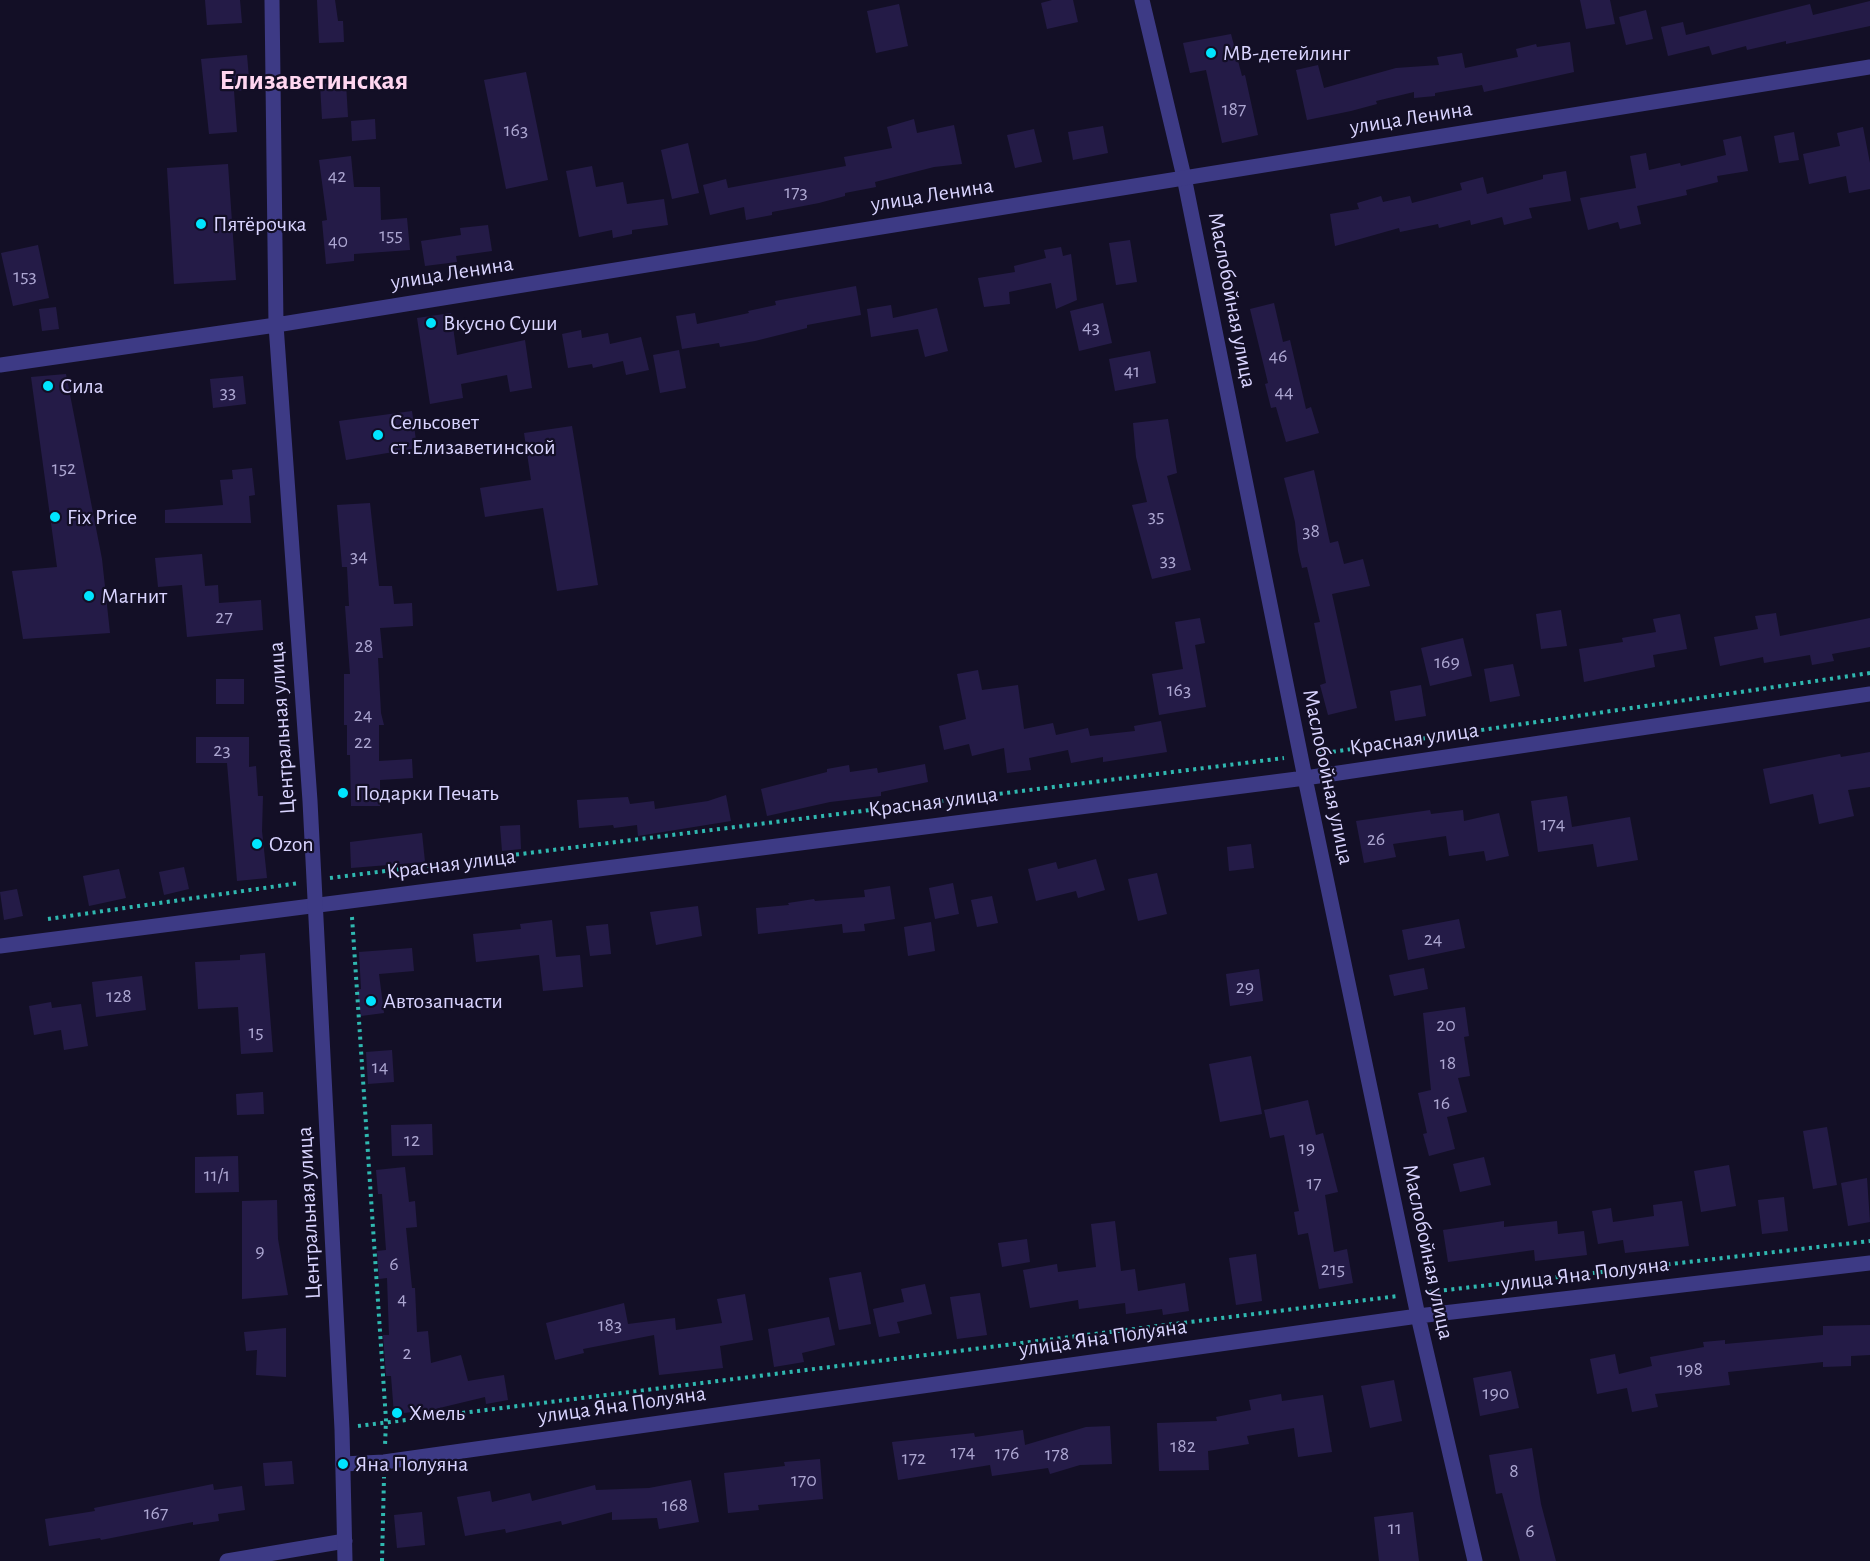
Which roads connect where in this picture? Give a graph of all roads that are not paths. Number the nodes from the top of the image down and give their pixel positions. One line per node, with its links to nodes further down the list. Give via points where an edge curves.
1 (272, 0): 5 (street, Центральная улица)
2 (1142, 0): 4 (street, Маслобойная улица)
3 (1870, 67): 4 (street, улица Ленина)
4 (1184, 177): 5 (street, улица Ленина); 8 (street, Маслобойная улица)
5 (276, 325): 6 (street, улица Ленина); 9 (street, Центральная улица)
6 (0, 365)
7 (1870, 694): 8 (street, Красная улица)
8 (1305, 778): 9 (street, Красная улица); 12 (street, Маслобойная улица)
9 (315, 904): 10 (street, Красная улица); 13 (street, Центральная улица)
10 (0, 946)
11 (1870, 1263): 12 (street, улица Яна Полуяна)
12 (1418, 1316): 13 (street, улица Яна Полуяна, via 384,1462); 17 (street, Маслобойная улица)
13 (344, 1464): 14 (street, Центральная улица)
14 (345, 1541): 15 (street); 16 (street, Центральная улица)
15 (227, 1561)
16 (345, 1561)
17 (1475, 1561)

